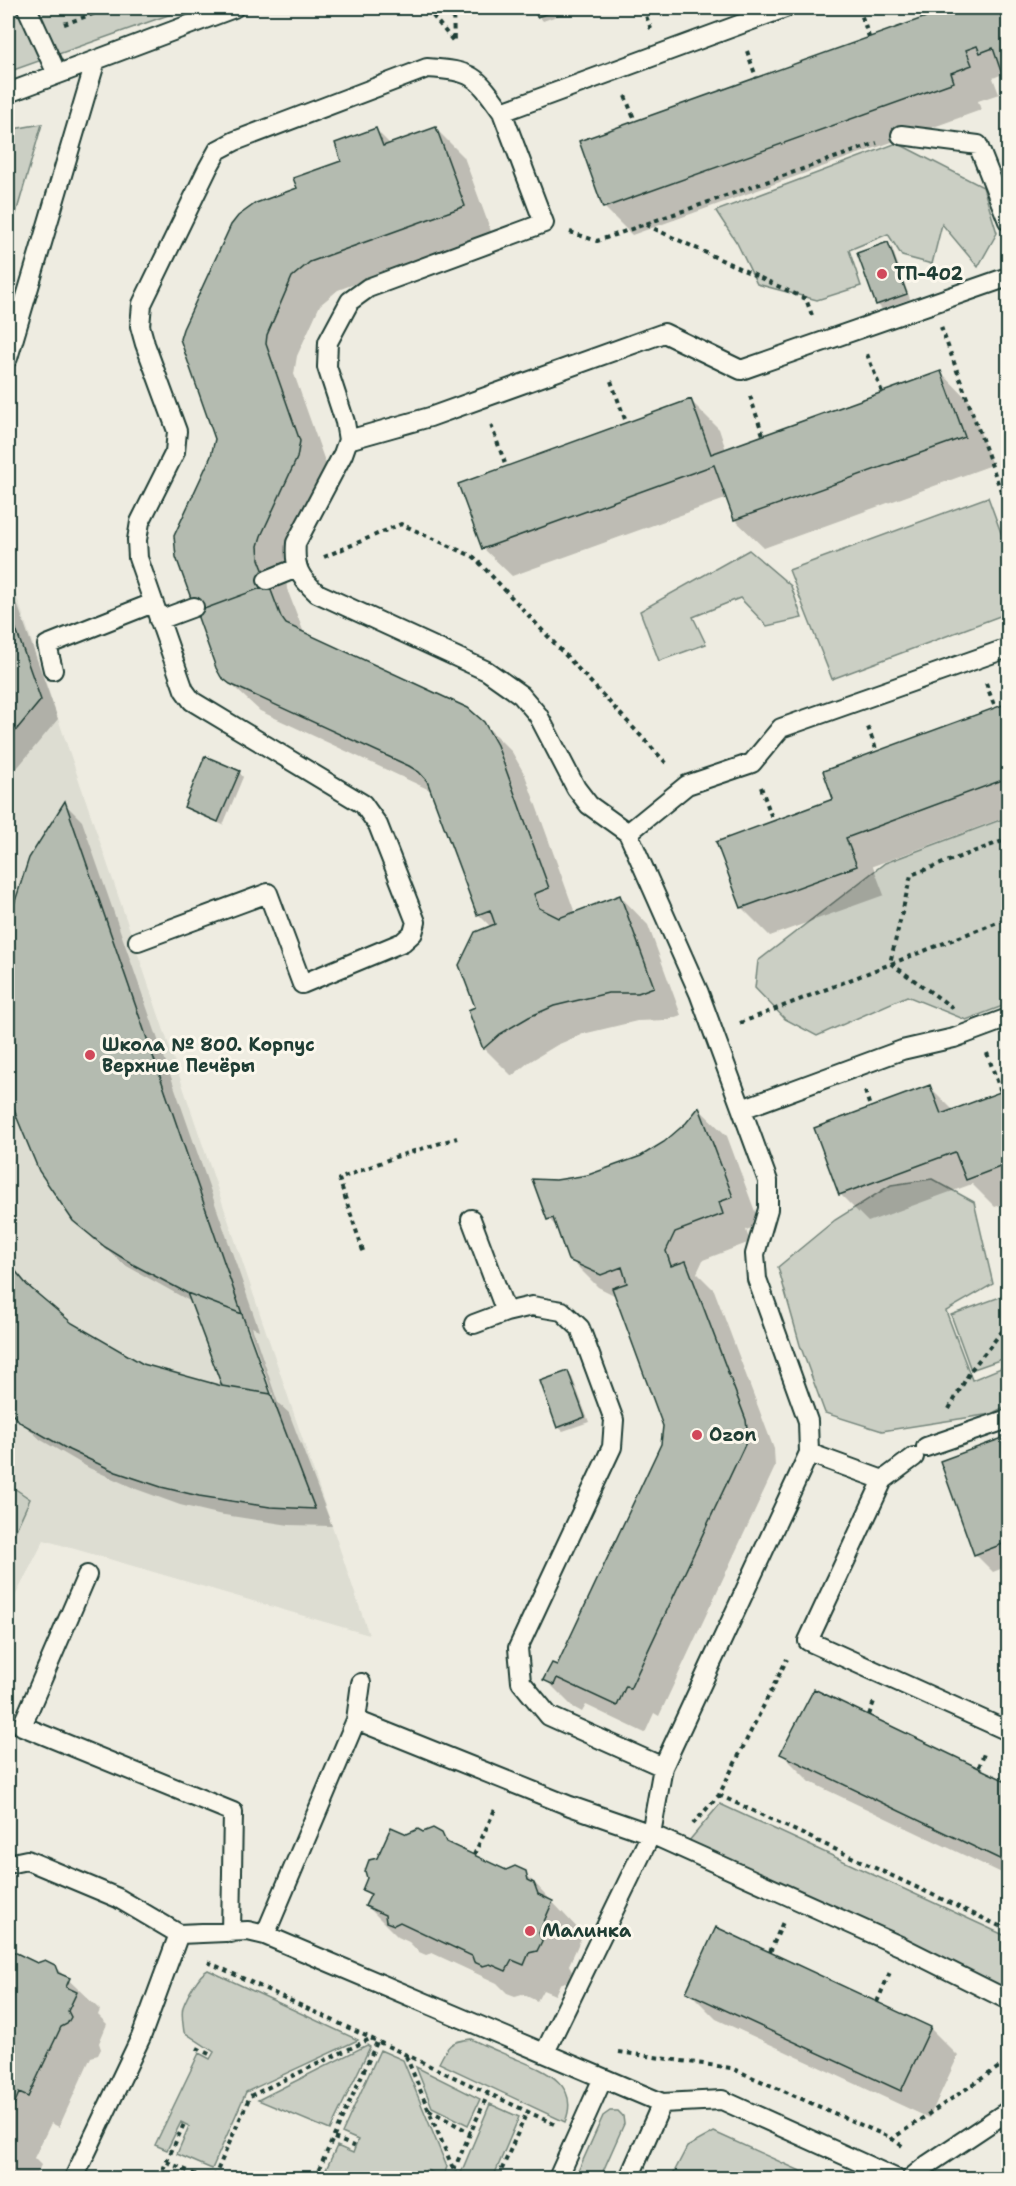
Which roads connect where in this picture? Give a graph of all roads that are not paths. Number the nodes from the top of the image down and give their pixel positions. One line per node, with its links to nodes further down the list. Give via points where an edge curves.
1 (27, 8): 5 (lane)
2 (234, 8): 4 (lane)
3 (785, 8): 7 (lane)
4 (96, 60): 5 (lane); 11 (lane)
5 (57, 75): 6 (lane)
6 (8, 93)
7 (502, 112): 12 (lane, via 544,223 368,288 350,301 328,342 327,367); 16 (lane, via 481,82 457,70 427,68 218,150 141,304 140,326 145,344 177,431 175,452 140,522 137,540 138,558)
8 (901, 135): 9 (lane, via 978,145)
9 (1008, 221)
10 (1008, 277): 12 (lane, via 741,370 664,333 430,417)
11 (8, 358)
12 (348, 440): 13 (lane, via 296,543)
13 (297, 568): 14 (lane); 19 (lane, via 317,593 487,671 521,695 538,715 576,788 589,804)
14 (267, 580)
15 (194, 607): 16 (lane)
16 (156, 611): 18 (lane, via 47,645); 20 (lane, via 184,690 192,701 363,804 378,825 416,922 403,942 302,984 268,893)
17 (1008, 648): 19 (lane, via 781,728 752,763 687,785)
18 (53, 670)
19 (628, 833): 22 (lane, via 699,993)
20 (138, 941)
21 (1008, 1018): 22 (lane, via 954,1038 902,1050)
22 (742, 1109): 27 (lane, via 768,1181 768,1209 755,1254 757,1279 808,1421)
23 (471, 1219): 24 (lane)
24 (506, 1312): 25 (lane); 33 (lane, via 532,1306 562,1311 580,1328 614,1420 612,1447 518,1648 521,1682 549,1716)
25 (474, 1324)
26 (1008, 1419): 28 (lane, via 920,1452)
27 (809, 1453): 28 (lane); 33 (lane)
28 (883, 1480): 32 (lane, via 808,1641)
29 (87, 1575): 36 (lane, via 22,1726 233,1812)
30 (362, 1683): 31 (lane)
31 (356, 1720): 34 (lane, via 570,1806); 38 (lane)
32 (1008, 1731)
33 (663, 1767): 34 (lane)
34 (651, 1834): 39 (lane, via 900,1946); 40 (lane)
35 (8, 1864): 37 (lane, via 27,1860 118,1898)
36 (231, 1933): 37 (lane); 38 (lane)
37 (179, 1934): 44 (lane, via 141,2037)
38 (265, 1935): 40 (lane)
39 (1008, 2000)
40 (545, 2052): 41 (lane)
41 (603, 2078): 42 (lane); 45 (lane)
42 (662, 2103): 46 (lane); 47 (lane, via 722,2100)
43 (1008, 2111): 48 (lane)
44 (74, 2178)
45 (558, 2178)
46 (629, 2178)
47 (894, 2178)
48 (911, 2178)

